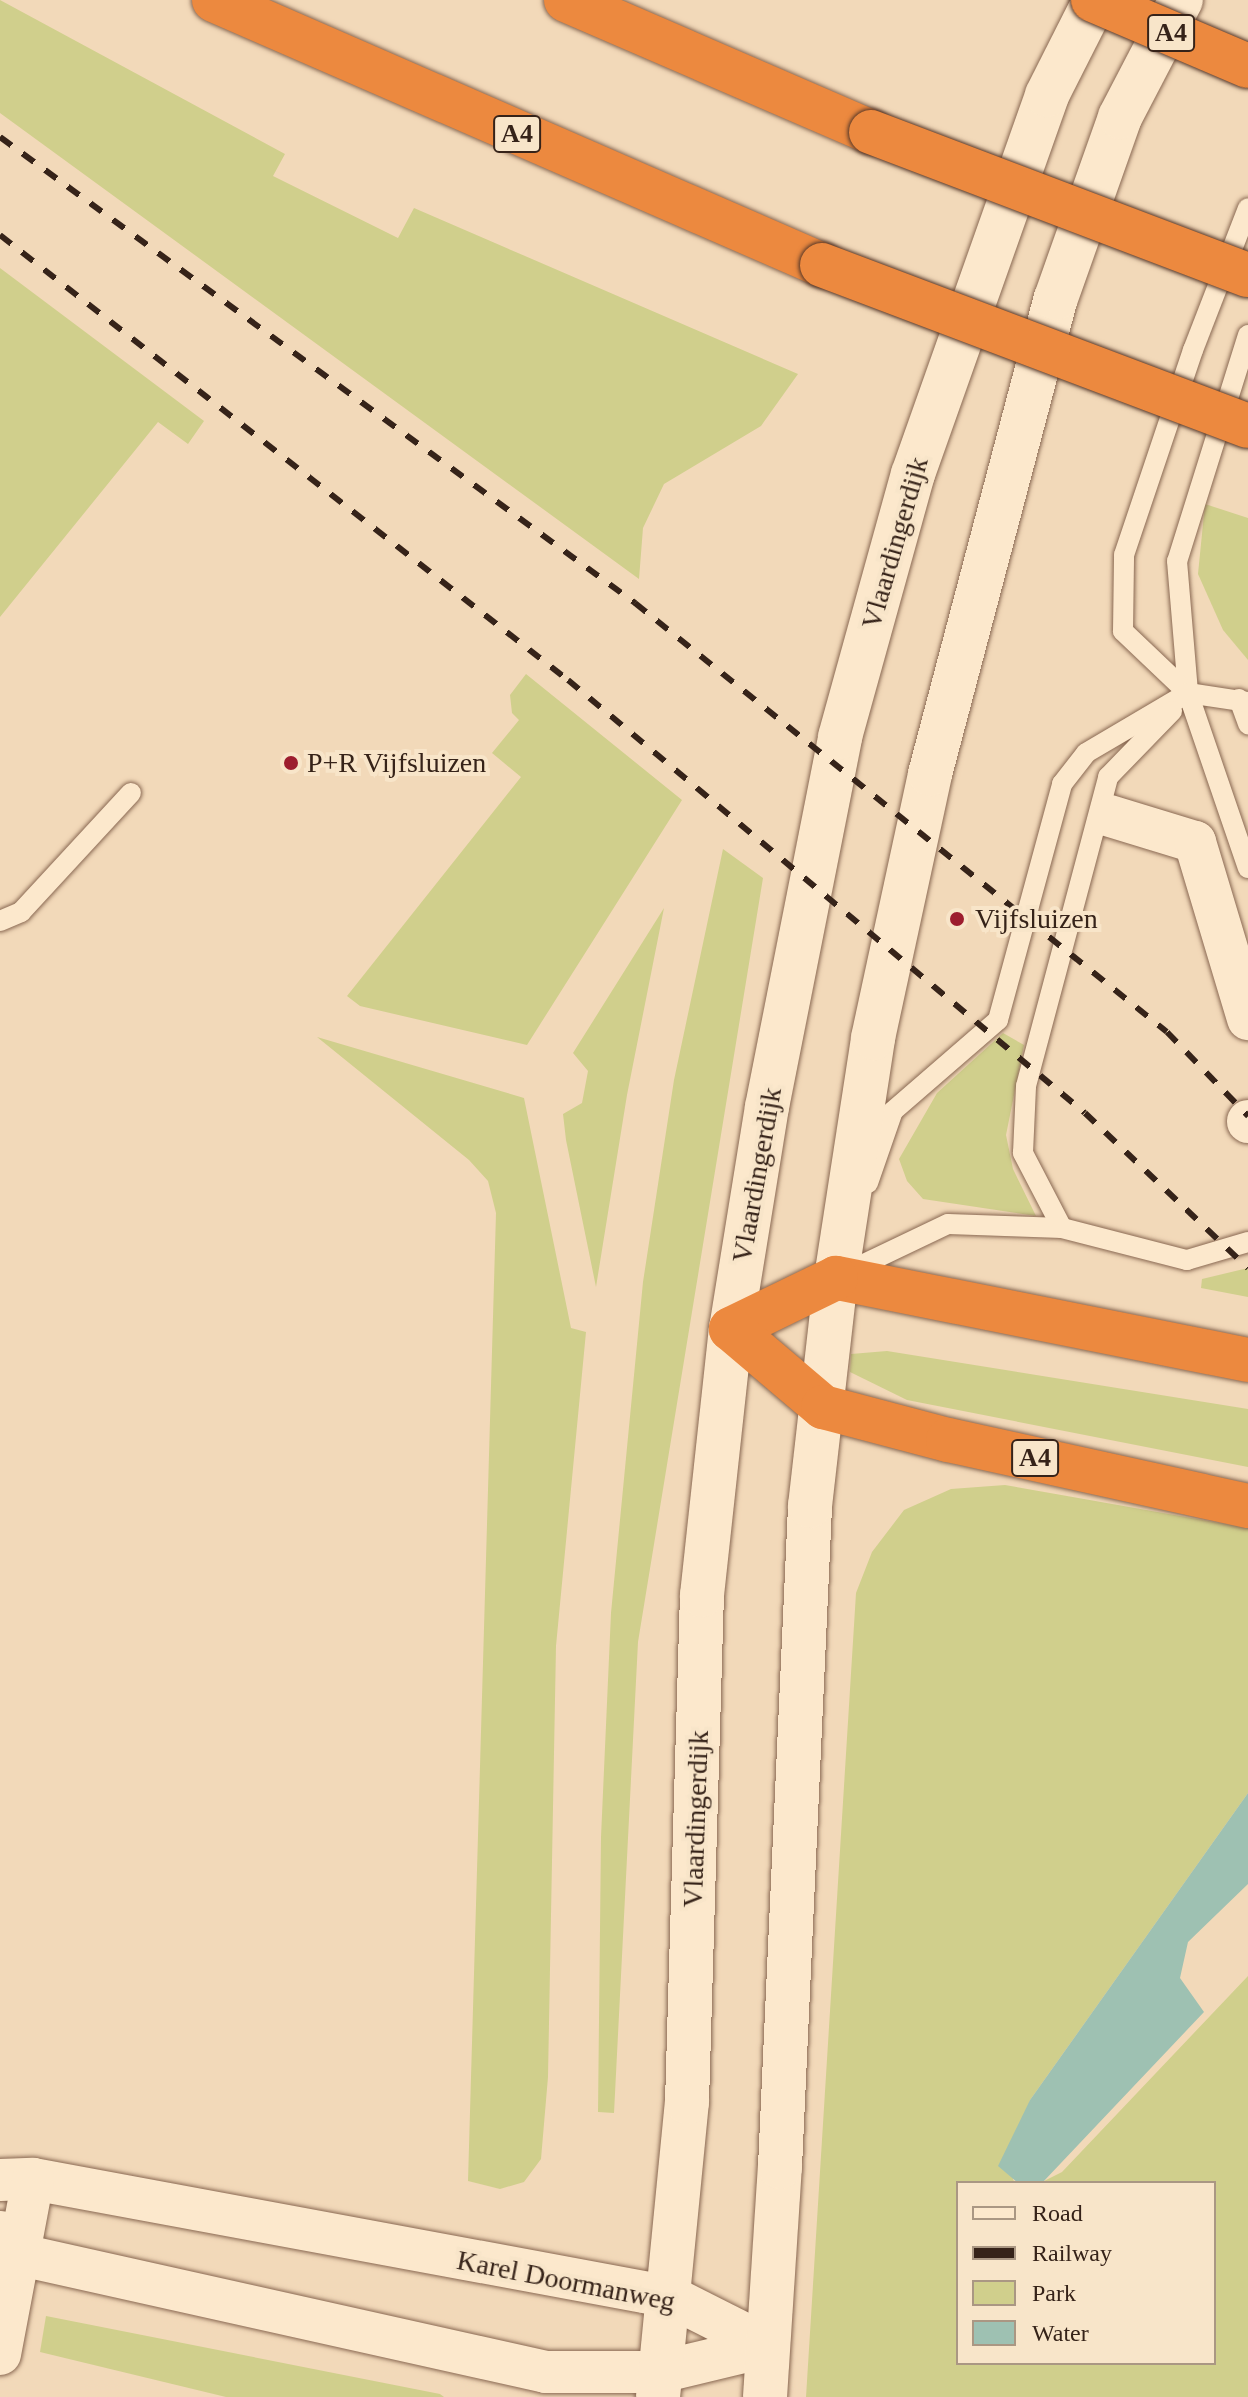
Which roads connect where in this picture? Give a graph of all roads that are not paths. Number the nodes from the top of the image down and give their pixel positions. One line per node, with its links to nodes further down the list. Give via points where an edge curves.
1 (214, 0): 9 (highway, A4, bridge, via 822,265)
2 (566, 0): 7 (highway, bridge, via 871,132)
3 (1094, 0): 5 (highway, A4, bridge); 21 (main road, Vlaardingerdijk, via 1047,95 913,474 840,737 767,1107)
4 (1181, 0): 20 (main road, via 1120,117 1056,298 988,539 902,891)
5 (1248, 66)
6 (1248, 208): 10 (lane, via 1193,350 1124,555 1123,631)
7 (1248, 275)
8 (1248, 335): 10 (lane, via 1177,561)
9 (1248, 426)
10 (1188, 693): 11 (lane); 15 (lane); 18 (lane, via 1108,777 1026,1086 1023,1153); 20 (lane, via 1086,753 1062,784 998,1020 893,1111)
11 (1244, 701): 12 (lane)
12 (1248, 724)
13 (131, 793): 16 (lane, via 21,912)
14 (1110, 816): 17 (street, via 1195,842)
15 (1248, 868)
16 (0, 921)
17 (1248, 1019)
18 (1062, 1228): 19 (lane, via 1187,1260); 20 (lane, via 948,1224)
19 (1248, 1242)
20 (836, 1278): 21 (highway); 22 (highway); 23 (main road)
21 (731, 1329): 23 (highway); 27 (main road, Vlaardingerdijk, via 702,1595 687,2102)
22 (1248, 1360)
23 (823, 1407): 24 (highway, A4); 28 (main road, via 804,1588)
24 (1248, 1506)
25 (16, 2179): 26 (street); 27 (street, Karel Doormanweg)
26 (11, 2244): 29 (street); 30 (street, via 546,2372)
27 (671, 2297): 28 (street, Karel Doormanweg); 30 (main road, Vlaardingerdijk)
28 (768, 2346): 30 (street); 31 (main road)
29 (0, 2354)
30 (659, 2385)
31 (765, 2397)

